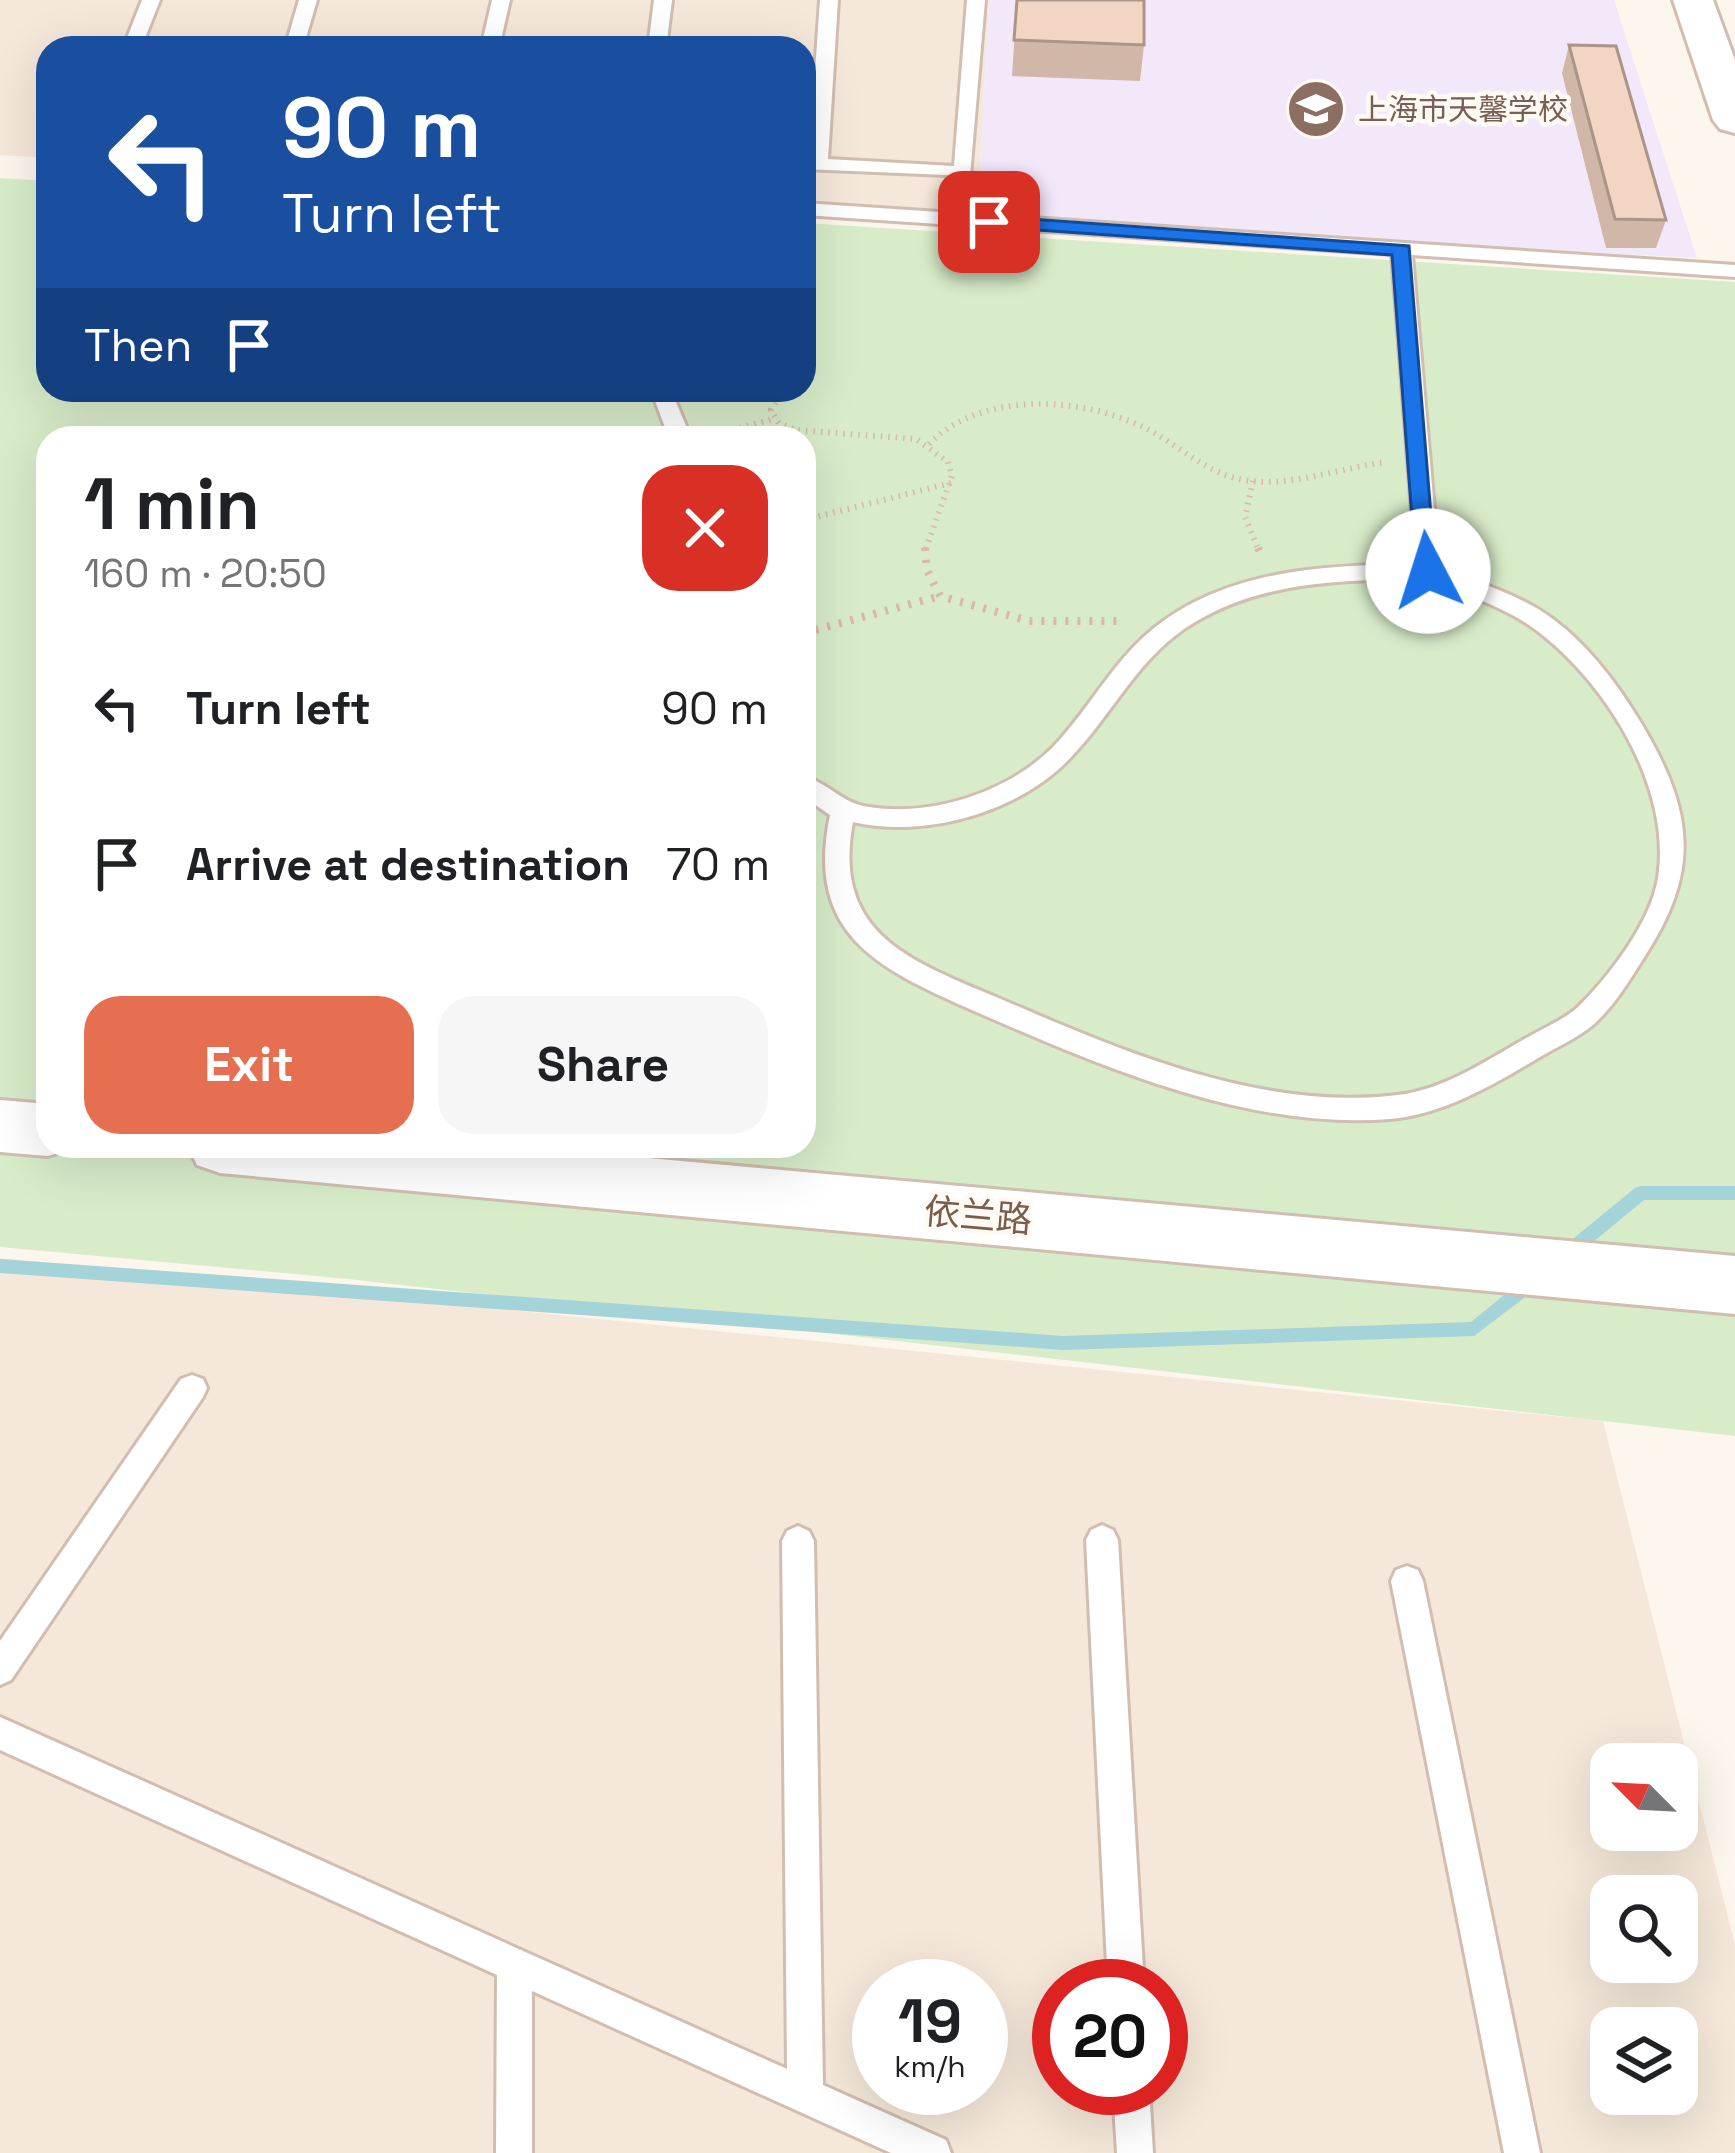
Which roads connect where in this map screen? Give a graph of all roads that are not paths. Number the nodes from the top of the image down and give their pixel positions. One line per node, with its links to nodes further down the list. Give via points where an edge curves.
1 (152, 0): 8 (lane)
2 (308, 0): 9 (lane)
3 (501, 0): 10 (lane)
4 (663, 0): 11 (lane)
5 (830, 0): 13 (lane)
6 (976, 0): 14 (lane, via 963,172)
7 (1693, 0): 12 (street)
8 (137, 36)
9 (298, 36)
10 (493, 36)
11 (658, 36)
12 (1735, 120)
13 (816, 121)
14 (816, 164)
15 (816, 210): 16 (lane)
16 (1402, 250): 17 (lane); 18 (lane)
17 (1735, 271)
18 (1428, 571): 20 (lane, via 1308,573 1234,591 1190,615 1128,667 1063,751 1026,784 943,814); 20 (lane, via 1550,628 1601,676 1645,748 1667,811 1671,880 1612,980 1587,1015 1478,1081 1390,1109 1280,1102 1129,1065 960,993 879,948 841,900 835,847)
19 (816, 792): 20 (lane)
20 (842, 810)
21 (0, 1126): 22 (street)
22 (36, 1129)
23 (351, 1158): 24 (street, 依兰路)
24 (1735, 1285)
25 (191, 1388): 29 (lane)
26 (1102, 1540): 31 (lane)
27 (798, 1541): 33 (lane)
28 (1407, 1581): 39 (lane)
29 (0, 1670)
30 (0, 1733): 32 (lane)
31 (1125, 1959)
32 (515, 1964): 33 (lane); 36 (lane)
33 (805, 2096): 35 (lane)
34 (1133, 2115): 38 (lane)
35 (891, 2143): 37 (lane)
36 (514, 2153)
37 (933, 2153)
38 (1135, 2153)
39 (1522, 2153)

